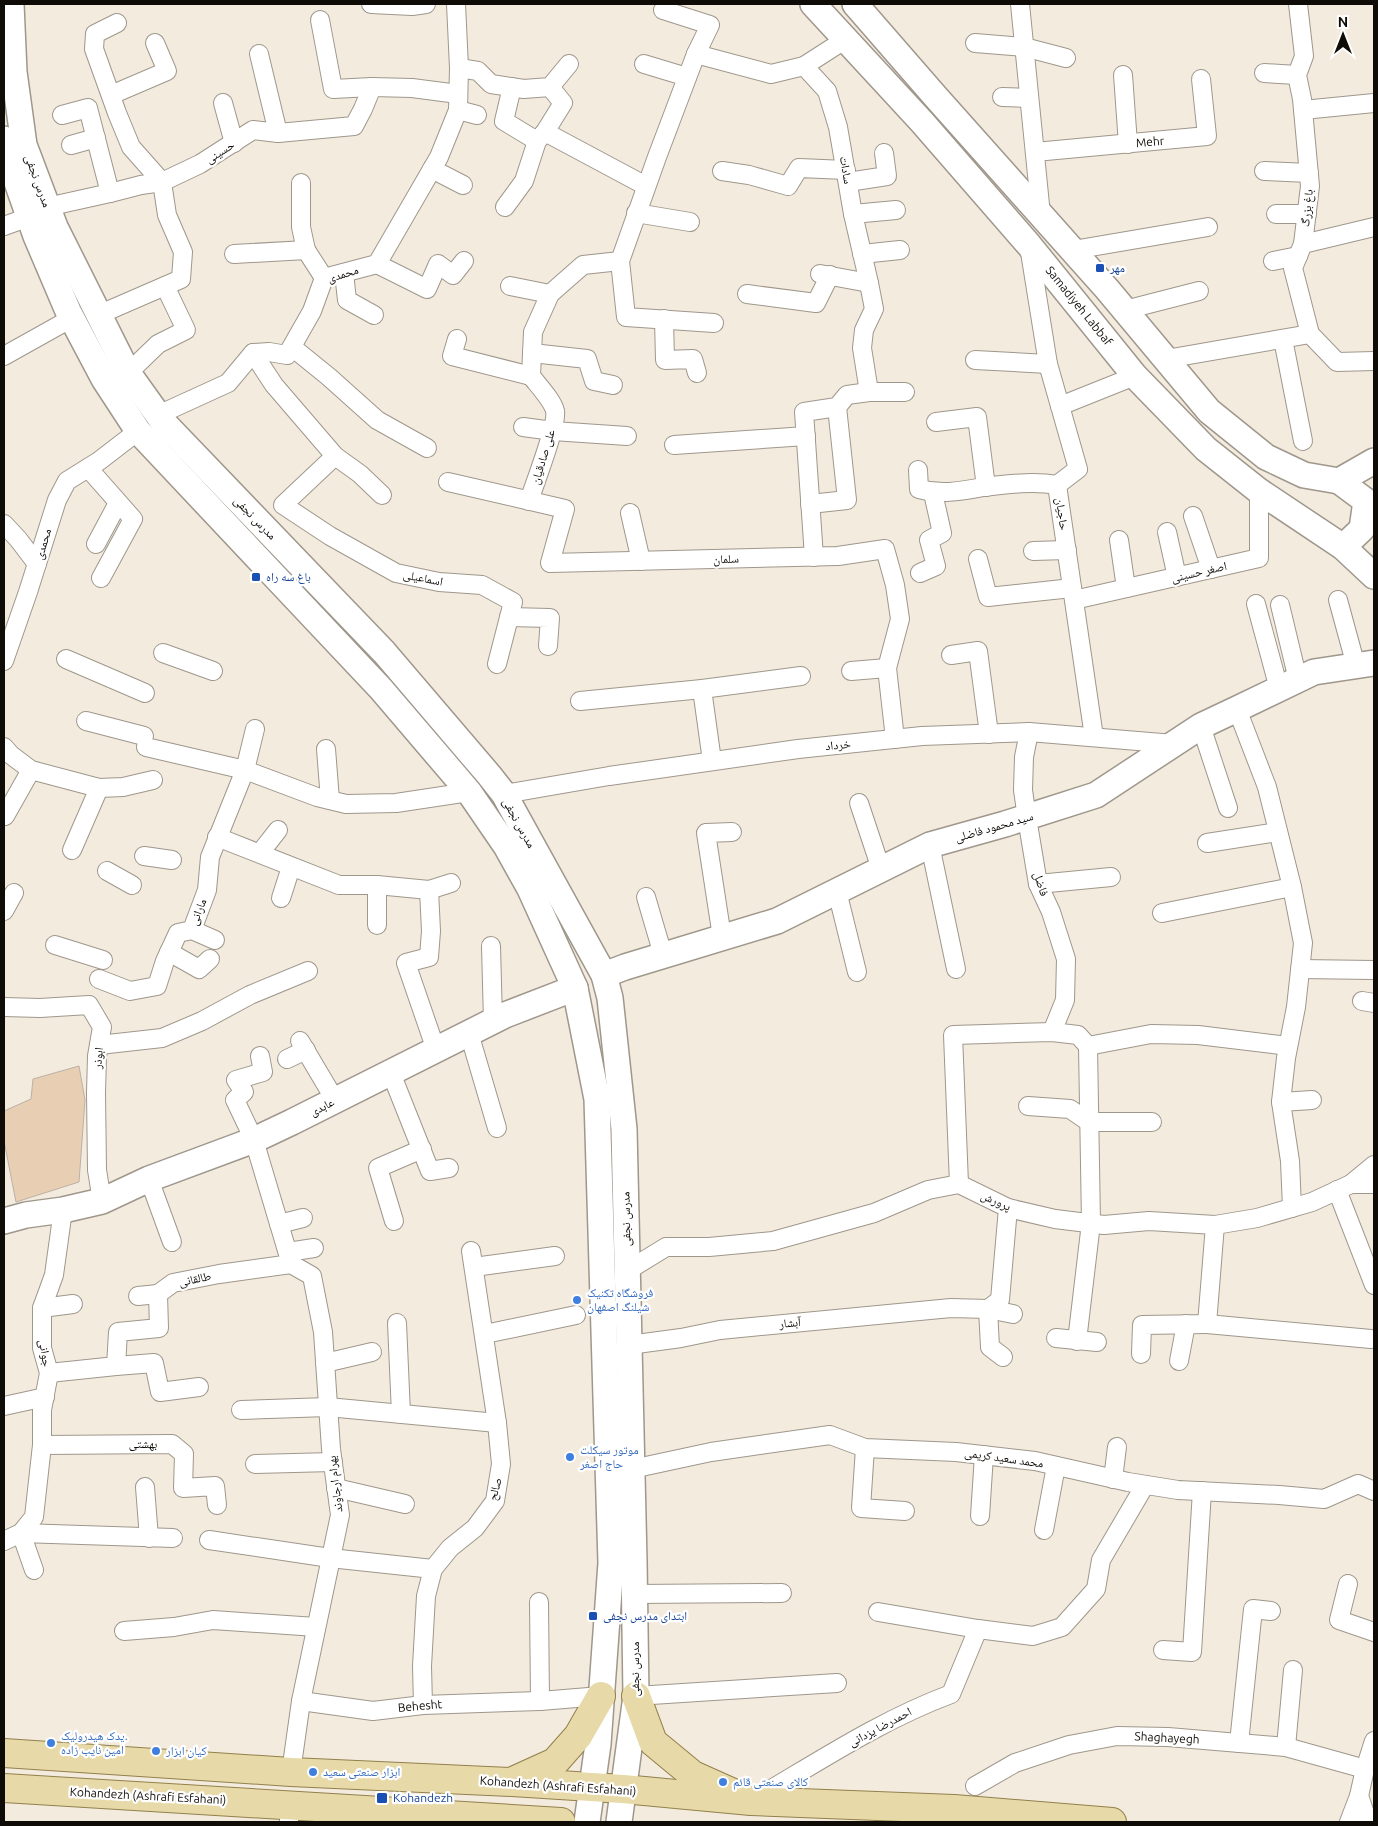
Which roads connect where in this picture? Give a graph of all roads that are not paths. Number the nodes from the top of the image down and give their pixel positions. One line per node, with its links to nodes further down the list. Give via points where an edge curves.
1 (11, 4): 63 (main road, مدرس نجفی, via 14,72)
2 (371, 4): 3 (street)
3 (426, 4)
4 (456, 4): 22 (street)
5 (813, 4): 12 (main road, Samadiyeh Labbaf)
6 (855, 4): 57 (main road)
7 (1020, 4): 15 (street)
8 (1298, 4): 24 (street, باغ بزرگ, via 1304,56)
9 (663, 10): 17 (street, via 710,25)
10 (320, 20): 28 (street, via 333,89)
11 (117, 23): 31 (street, via 95,34 94,49)
12 (846, 39): 21 (street); 60 (main road, Samadiyeh Labbaf)
13 (155, 43): 31 (street, via 167,71)
14 (975, 43): 15 (street)
15 (1024, 47): 18 (street); 33 (street)
16 (259, 54): 40 (street)
17 (696, 54): 21 (street, via 771,74); 26 (street)
18 (1066, 58)
19 (569, 64): 30 (street)
20 (644, 64): 26 (street)
21 (804, 66): 53 (street, سادات, via 827,91)
22 (459, 68): 29 (street, via 478,71 491,84); 34 (street)
23 (1264, 74): 24 (street)
24 (1297, 74): 37 (street, باغ بزرگ)
25 (1123, 75): 45 (street)
26 (687, 77): 58 (street)
27 (1201, 79): 45 (street, Mehr, via 1207,136)
28 (372, 87): 34 (street, via 412,88); 40 (street, حسینی, via 354,126)
29 (512, 87): 30 (street); 41 (street, via 504,121)
30 (550, 87): 41 (street, via 563,103)
31 (111, 95): 54 (street, via 131,147)
32 (1002, 97): 33 (street)
33 (1029, 98): 47 (street)
34 (458, 102): 39 (street); 49 (street)
35 (1374, 102): 37 (street)
36 (223, 103): 44 (street)
37 (1298, 103): 52 (street, باغ بزرگ)
38 (62, 115): 42 (street, via 88,108)
39 (477, 115)
40 (278, 133): 44 (street, حسینی, via 253,130)
41 (541, 136): 58 (street); 61 (street, via 524,181)
42 (96, 138): 46 (street); 59 (street)
43 (4, 139): 63 (main road, مدرس نجفی, via 7,154)
44 (234, 143): 54 (street, حسینی)
45 (1128, 144): 47 (street, Mehr)
46 (71, 145)
47 (1035, 152): 68 (street)
48 (884, 153): 53 (street, via 887,176)
49 (432, 169): 56 (street); 83 (street)
50 (722, 171): 53 (street, via 788,186 799,168)
51 (1264, 171): 52 (street)
52 (1309, 172): 67 (street, باغ بزرگ)
53 (847, 176): 65 (street, سادات)
54 (162, 182): 59 (street, حسینی); 87 (street, via 167,215 184,252 180,279)
55 (302, 183): 74 (street, via 302,227)
56 (463, 184)
57 (1014, 184): 60 (main road); 68 (main road)
58 (646, 186): 64 (street)
59 (110, 193): 63 (street, حسینی)
60 (992, 203): 73 (main road, Samadiyeh Labbaf)
61 (506, 207)
62 (896, 210): 65 (street)
63 (38, 212): 70 (street, حسینی); 93 (main road, مدرس نجفی, via 55,227); 95 (main road, مدرس نجفی)
64 (636, 213): 69 (street); 81 (street)
65 (853, 214): 79 (street, سادات)
66 (1276, 214): 67 (street)
67 (1307, 214): 77 (street, باغ بزرگ)
68 (1041, 215): 76 (main road)
69 (690, 222)
70 (4, 226)
71 (1208, 227): 76 (street)
72 (1374, 227): 77 (street)
73 (1029, 246): 108 (street, حاجیان); 112 (main road, Samadiyeh Labbaf)
74 (306, 250): 78 (street); 85 (street)
75 (900, 250): 79 (street)
76 (1073, 250): 92 (main road)
77 (1301, 250): 82 (street); 98 (street, باغ بزرگ, via 1293,268)
78 (234, 254)
79 (862, 254): 86 (street, سادات)
80 (464, 261): 83 (street, via 454,275 438,264 427,289)
81 (620, 261): 90 (street, via 583,265); 96 (street, via 626,316)
82 (1273, 261)
83 (377, 264): 84 (street, محمدی)
84 (344, 273): 85 (street, محمدی); 94 (street, via 347,300)
85 (324, 278): 101 (street, محمدی, via 312,312)
86 (869, 283): 91 (street, via 824,274 816,303); 114 (street, سادات, via 874,309 864,330 862,348)
87 (164, 286): 93 (street); 109 (street, via 186,330 158,344)
88 (510, 286): 90 (street)
89 (1199, 291): 92 (street)
90 (550, 294): 103 (street, via 533,332)
91 (747, 294)
92 (1125, 310): 105 (main road)
93 (98, 315): 109 (main road, مدرس نجفی)
94 (374, 316)
95 (72, 318): 104 (street); 121 (main road, مدرس نجفی, via 104,379)
96 (664, 320): 97 (street); 110 (street, via 665,360 693,359)
97 (714, 323)
98 (1310, 334): 100 (street); 107 (street, باغ بزرگ, via 1337,362)
99 (457, 339): 111 (street, via 452,356)
100 (1283, 339): 105 (street); 125 (street)
101 (292, 347): 102 (street, via 288,355); 127 (street, via 377,420)
102 (254, 353): 118 (street, via 228,383); 128 (street, via 274,385)
103 (532, 353): 111 (street); 113 (street, via 587,359 594,381)
104 (4, 356)
105 (1166, 359): 132 (main road, via 1209,411 1266,457 1304,475)
106 (975, 360): 108 (street)
107 (1374, 361)
108 (1048, 364): 116 (street, حاجیان)
109 (128, 373): 118 (main road, مدرس نجفی)
110 (697, 373)
111 (531, 376): 122 (street, علی صادقیان, via 556,412)
112 (1135, 376): 116 (street); 136 (main road, Samadiyeh Labbaf, via 1206,449)
113 (613, 385)
114 (869, 392): 115 (street); 117 (street, via 848,394)
115 (905, 392)
116 (1060, 406): 134 (street, حاجیان, via 1078,468)
117 (837, 407): 124 (street, via 804,412); 141 (street, via 848,500)
118 (158, 415): 163 (main road, مدرس نجفی)
119 (936, 422): 135 (street, via 977,417)
120 (523, 427): 122 (street)
121 (138, 431): 130 (street, محمدی); 167 (main road, مدرس نجفی)
122 (552, 431): 123 (street); 139 (street, علی صادقیان)
123 (627, 436)
124 (806, 436): 126 (street); 141 (street)
125 (1303, 441)
126 (674, 445)
127 (427, 448)
128 (335, 456): 138 (street); 166 (street, اسماعیلی, via 284,505 330,536 396,573 439,582 482,585 513,602)
129 (1374, 461): 132 (main road)
130 (88, 468): 140 (street); 154 (street, محمدی, via 67,480 57,500)
131 (918, 470): 137 (street, via 919,489)
132 (1339, 480): 148 (main road, via 1366,501 1362,530)
133 (448, 482): 139 (street, سلمان)
134 (1057, 484): 135 (street, via 1042,482); 150 (street, حاجیان)
135 (986, 487): 137 (street)
136 (1259, 491): 148 (main road, Samadiyeh Labbaf); 155 (street, اصغر حسینی, via 1259,558)
137 (933, 493): 156 (street, via 942,533 929,540 936,566)
138 (382, 495)
139 (529, 501): 153 (street, سلمان, via 565,509 550,563)
140 (118, 503): 147 (street); 159 (street, via 133,519)
141 (810, 504): 151 (street)
142 (630, 513): 153 (street)
143 (1193, 516): 155 (street)
144 (4, 524): 154 (street)
145 (1167, 532): 158 (street)
146 (1119, 540): 160 (street)
147 (96, 544)
148 (1343, 546): 157 (main road, Samadiyeh Labbaf)
149 (1033, 550): 150 (street)
150 (1067, 550): 161 (street, حاجیان)
151 (814, 557): 153 (street, سلمان); 175 (street, سلمان, via 885,550 900,619)
152 (978, 559): 161 (street, اصغر حسینی, via 988,597)
153 (640, 561)
154 (37, 564): 172 (street, محمدی)
155 (1211, 569): 158 (street, اصغر حسینی)
156 (920, 573)
157 (1374, 576)
158 (1177, 577): 160 (street, اصغر حسینی)
159 (101, 578)
160 (1126, 588): 161 (street, اصغر حسینی)
161 (1073, 594): 189 (street, حاجیان)
162 (1338, 600): 174 (street)
163 (336, 602): 167 (main road); 200 (main road, مدرس نجفی, via 384,652)
164 (1256, 604): 179 (street)
165 (1280, 605): 179 (street)
166 (509, 616): 168 (street, via 550,618); 173 (street, اسماعیلی)
167 (317, 624): 199 (main road, مدرس نجفی, via 381,690)
168 (548, 646)
169 (163, 653): 176 (street)
170 (951, 655): 188 (street, via 978,651)
171 (66, 659): 181 (street)
172 (4, 661)
173 (497, 664)
174 (1365, 665): 179 (main road, سید محمود فاضلی, via 1314,672)
175 (887, 668): 177 (street); 190 (street, سلمان)
176 (213, 671)
177 (851, 671)
178 (801, 676): 180 (street)
179 (1288, 685): 183 (main road, سید محمود فاضلی)
180 (702, 689): 182 (street); 194 (street)
181 (144, 693)
182 (580, 701)
183 (1238, 709): 185 (main road, سید محمود فاضلی); 208 (street, via 1267,787)
184 (86, 721): 196 (street)
185 (1200, 726): 191 (main road, سید محمود فاضلی); 203 (street)
186 (255, 729): 196 (street, مارانی)
187 (1029, 732): 188 (street, خرداد); 189 (street, خرداد); 205 (street, فاضل, via 1024,756 1023,790)
188 (989, 734): 190 (street, خرداد)
189 (1094, 737): 191 (street, خرداد)
190 (895, 739): 194 (street, خرداد)
191 (1174, 744): 205 (main road, سید محمود فاضلی, via 1096,795)
192 (4, 746): 195 (street)
193 (326, 749): 201 (street)
194 (712, 761): 200 (street, خرداد)
195 (31, 770): 198 (street); 204 (street)
196 (245, 770): 201 (street); 209 (street, مارانی)
197 (153, 780): 198 (street, via 123,787)
198 (99, 788): 212 (street)
199 (469, 792): 201 (street, via 396,803 346,804); 249 (main road, مدرس نجفی, via 525,880)
200 (504, 794): 247 (main road, مدرس نجفی)
201 (330, 800)
202 (859, 803): 217 (street)
203 (1228, 808)
204 (5, 816)
205 (1027, 818): 211 (main road, سید محمود فاضلی); 221 (street, فاضل)
206 (278, 830): 213 (street)
207 (732, 832): 234 (street, via 706,834)
208 (1278, 832): 210 (street); 224 (street)
209 (218, 837): 213 (street); 233 (street, مارانی, via 210,857 207,890)
210 (1207, 843)
211 (930, 846): 217 (main road, سید محمود فاضلی); 242 (street)
212 (72, 850)
213 (260, 853): 216 (street)
214 (144, 856): 215 (street)
215 (172, 860)
216 (291, 866): 223 (street, via 339,885); 229 (street)
217 (882, 869): 226 (main road, سید محمود فاضلی)
218 (107, 871): 222 (street)
219 (1111, 877): 221 (street)
220 (451, 883): 225 (street)
221 (1038, 884): 252 (street, فاضل, via 1052,912 1066,959 1065,1000)
222 (132, 885)
223 (377, 885): 225 (street); 232 (street)
224 (1292, 887): 231 (street); 243 (street, via 1303,943)
225 (429, 890): 257 (street, via 429,957 406,963)
226 (837, 891): 234 (main road, سید محمود فاضلی, via 777,920); 246 (street)
227 (14, 893): 230 (street)
228 (646, 897): 239 (street)
229 (281, 898)
230 (4, 911)
231 (1162, 913)
232 (377, 925)
233 (192, 930): 235 (street); 238 (street, مارانی, via 178,933)
234 (722, 937): 239 (main road, سید محمود فاضلی)
235 (215, 940)
236 (55, 945): 241 (street)
237 (491, 946): 251 (street)
238 (169, 952): 240 (street, via 200,969); 248 (street, مارانی, via 157,986 130,991)
239 (663, 955): 247 (main road, سید محمود فاضلی)
240 (210, 959)
241 (103, 960)
242 (956, 969)
243 (1300, 969): 244 (street); 256 (street)
244 (1374, 970)
245 (308, 971): 254 (street, via 162,1038)
246 (857, 972)
247 (604, 975): 290 (main road, مدرس نجفی, via 610,998 624,1129)
248 (99, 979)
249 (575, 988): 251 (main road, عابدی); 322 (main road, مدرس نجفی, via 597,1099)
250 (4, 1008): 254 (street, ابوذر, via 89,1005 102,1027)
251 (493, 1021): 253 (main road, عابدی)
252 (1052, 1032): 255 (street, via 1078,1035); 273 (street, via 953,1035)
253 (469, 1033): 257 (main road, عابدی); 267 (street)
254 (99, 1045): 276 (street, ابوذر, via 97,1170)
255 (1088, 1046): 256 (street, via 1151,1034 1198,1035); 265 (street)
256 (1288, 1046): 263 (street)
257 (436, 1050): 260 (main road, عابدی)
258 (260, 1056): 268 (street, via 262,1072 236,1080 244,1092 235,1100)
259 (287, 1059): 261 (street, via 303,1046)
260 (391, 1072): 261 (main road, عابدی); 269 (street)
261 (335, 1100): 268 (main road, عابدی)
262 (1312, 1100): 263 (street)
263 (1281, 1102): 278 (street, via 1290,1162)
264 (1028, 1106): 265 (street, via 1070,1109)
265 (1089, 1122): 266 (street); 284 (street)
266 (1152, 1122)
267 (497, 1128)
268 (254, 1140): 272 (main road, عابدی); 283 (street)
269 (422, 1150): 271 (street, via 430,1170); 281 (street, via 378,1168)
270 (1374, 1165): 275 (street)
271 (449, 1168)
272 (149, 1179): 276 (main road, عابدی); 286 (street)
273 (959, 1184): 277 (street, پرورش); 290 (street, via 928,1190 874,1213 773,1241 666,1247)
274 (1374, 1184): 275 (street, پرورش)
275 (1344, 1187): 278 (street, پرورش); 291 (street)
276 (102, 1201): 279 (main road, عابدی)
277 (1008, 1208): 284 (street, پرورش); 296 (street, via 1000,1300)
278 (1292, 1208): 285 (street, پرورش)
279 (63, 1210): 282 (main road); 295 (street, جوانی, via 54,1275)
280 (303, 1218): 283 (street)
281 (394, 1221)
282 (4, 1222)
283 (279, 1224): 289 (street)
284 (1091, 1224): 285 (street, پرورش, via 1149,1221); 305 (street)
285 (1215, 1225): 301 (street)
286 (172, 1242)
287 (314, 1248): 289 (street, طالقانی)
288 (555, 1256): 302 (street, صالح, via 473,1259)
289 (290, 1258): 292 (street, طالقانی, via 173,1283); 312 (street, بهرام ارجاوند, via 312,1276 323,1332)
290 (628, 1271): 307 (main road, مدرس نجفی)
291 (1374, 1285)
292 (158, 1294): 293 (street); 313 (street, via 159,1328 118,1332)
293 (138, 1296)
294 (73, 1304): 295 (street)
295 (42, 1308): 314 (street, جوانی, via 42,1348)
296 (988, 1309): 298 (street, آبشار); 307 (street, آبشار, via 952,1308 720,1330); 310 (street, via 990,1347)
297 (576, 1314): 302 (street)
298 (1013, 1314)
299 (397, 1323): 320 (street)
300 (1186, 1324): 301 (street); 309 (street, via 1142,1325); 311 (street)
301 (1207, 1324): 304 (street)
302 (484, 1334): 321 (street, صالح)
303 (1056, 1338): 305 (street)
304 (1371, 1339)
305 (1077, 1341): 306 (street)
306 (1097, 1342)
307 (629, 1345): 323 (main road, مدرس نجفی)
308 (372, 1352): 312 (street)
309 (1141, 1354)
310 (1003, 1357)
311 (1179, 1361)
312 (325, 1363): 318 (street, بهرام ارجاوند)
313 (116, 1366): 314 (street); 315 (street, via 154,1363 160,1392)
314 (49, 1373): 316 (street, جوانی)
315 (199, 1387)
316 (44, 1397): 317 (street); 324 (street, جوانی)
317 (4, 1406)
318 (328, 1407): 319 (street); 320 (street); 328 (street, بهرام ارجاوند)
319 (241, 1410)
320 (401, 1414): 321 (street)
321 (497, 1423): 349 (street, صالح, via 501,1464 495,1501 475,1528 450,1548)
322 (607, 1444): 323 (main road); 364 (main road, مدرس نجفی, via 611,1563)
323 (632, 1444): 331 (main road, مدرس نجفی)
324 (42, 1445): 339 (street, بهشتی, via 172,1444 184,1454 183,1488 216,1486); 343 (street, جوانی, via 34,1517)
325 (1116, 1447): 332 (street)
326 (865, 1448): 327 (street, محمد سعید کریمی); 331 (street, محمد سعید کریمی, via 830,1435 711,1452); 340 (street, via 861,1508)
327 (984, 1455): 330 (street, محمد سعید کریمی); 341 (street)
328 (333, 1462): 329 (street); 335 (street, بهرام ارجاوند)
329 (255, 1464)
330 (1056, 1466): 332 (street, محمد سعید کریمی); 342 (street)
331 (632, 1469): 353 (main road, مدرس نجفی)
332 (1113, 1479): 333 (street, محمد سعید کریمی)
333 (1145, 1485): 337 (street, محمد سعید کریمی); 358 (street, via 1101,1560 1096,1590 1062,1627 1032,1636)
334 (145, 1487): 344 (street)
335 (336, 1488): 338 (street); 348 (street, بهرام ارجاوند, via 340,1515)
336 (1374, 1490): 337 (street, محمد سعید کریمی, via 1358,1484 1324,1499)
337 (1202, 1491): 361 (street, via 1192,1652)
338 (405, 1504)
339 (217, 1505)
340 (905, 1511)
341 (980, 1516)
342 (1044, 1530)
343 (21, 1533): 344 (street); 347 (street); 350 (street)
344 (149, 1538): 345 (street)
345 (173, 1538)
346 (209, 1540): 348 (street)
347 (4, 1541)
348 (330, 1558): 349 (street); 357 (street, بهرام ارجاوند)
349 (432, 1569): 368 (street, via 422,1666)
350 (34, 1570)
351 (1348, 1584): 360 (street, via 1340,1620)
352 (782, 1593): 353 (street)
353 (634, 1594): 365 (main road, مدرس نجفی)
354 (538, 1602): 367 (street)
355 (1271, 1610): 370 (street, via 1253,1610)
356 (878, 1612): 358 (street)
357 (316, 1627): 359 (street, via 213,1620); 366 (street, بهرام ارجاوند)
358 (978, 1629): 381 (street, احمدرضا یزدانی, via 952,1694 864,1734)
359 (124, 1631)
360 (1374, 1632)
361 (1163, 1650)
362 (1293, 1670): 371 (street)
363 (837, 1683): 365 (street)
364 (601, 1696): 367 (street, Behesht); 375 (main road, via 578,1736 555,1762); 377 (main road, مدرس نجفی)
365 (636, 1696): 379 (main road, مدرس نجفی); 381 (main road, via 653,1742 693,1774)
366 (301, 1701): 368 (street, Behesht, via 373,1711); 374 (street, بهرام ارجاوند)
367 (540, 1701): 368 (street, Behesht)
368 (424, 1705)
369 (1374, 1741): 373 (street)
370 (1239, 1743): 371 (street, Shaghayegh); 376 (street, Shaghayegh, via 1116,1736 1014,1763)
371 (1286, 1747): 373 (street, Shaghayegh)
372 (4, 1753): 374 (main road, Kohandezh (Ashrafi Esfahani))
373 (1365, 1770): 380 (street)
374 (291, 1772): 375 (main road, Kohandezh (Ashrafi Esfahani))
375 (512, 1782): 377 (main road, Kohandezh (Ashrafi Esfahani))
376 (975, 1786)
377 (591, 1787): 379 (main road, Kohandezh (Ashrafi Esfahani)); 385 (main road, مدرس نجفی)
378 (4, 1788): 382 (main road, Kohandezh (Ashrafi Esfahani))
379 (624, 1789): 381 (main road, Kohandezh (Ashrafi Esfahani)); 386 (main road, مدرس نجفی)
380 (1360, 1796): 388 (street); 389 (street)
381 (751, 1801): 387 (main road, Kohandezh (Ashrafi Esfahani), via 954,1809)
382 (289, 1813): 383 (main road, Kohandezh (Ashrafi Esfahani))
383 (496, 1821): 384 (main road, Kohandezh (Ashrafi Esfahani))
384 (561, 1822)
385 (587, 1822)
386 (619, 1822)
387 (1112, 1822)
388 (1349, 1822)
389 (1368, 1822)

